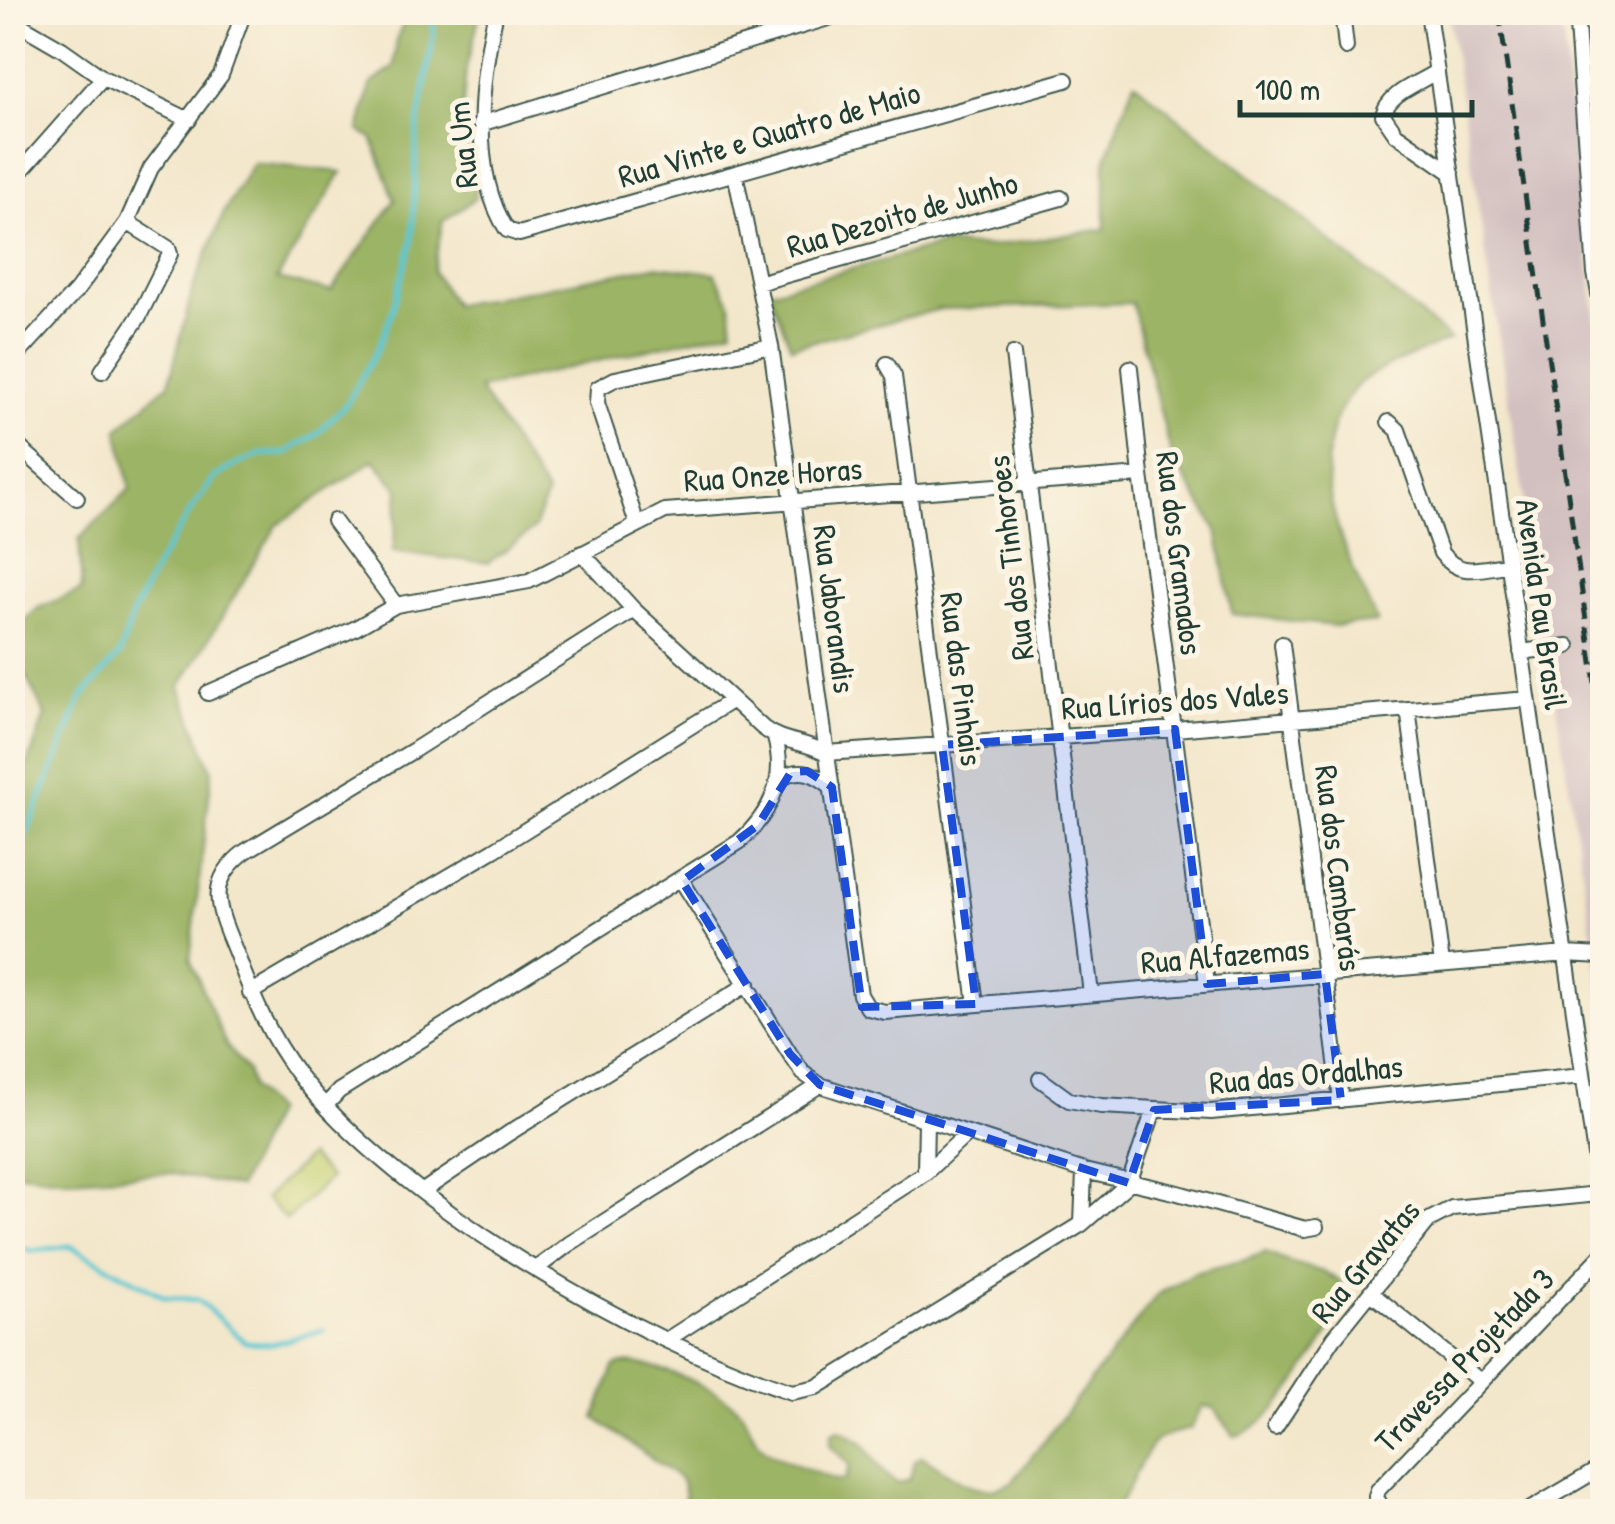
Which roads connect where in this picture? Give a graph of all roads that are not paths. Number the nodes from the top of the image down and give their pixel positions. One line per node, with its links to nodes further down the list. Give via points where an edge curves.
1 (244, 12): 12 (street, via 221,75)
2 (496, 12): 13 (street, Rua Um)
3 (848, 12): 13 (street)
4 (1342, 12): 8 (street)
5 (1428, 12): 9 (street, Avenida Pau Brasil)
6 (1576, 12): 21 (street)
7 (14, 24): 10 (street)
8 (1346, 47)
9 (1437, 71): 14 (street, Avenida Pau Brasil); 14 (street, via 1396,94 1383,115 1396,134)
10 (104, 78): 12 (street); 16 (street)
11 (1066, 80): 15 (street, Rua Vinte e Quatro de Maio)
12 (189, 120): 19 (street, via 151,168)
13 (480, 124): 18 (street, Rua Um)
14 (1452, 173): 38 (street, Avenida Pau Brasil)
15 (734, 174): 18 (street, Rua Vinte e Quatro de Maio, via 520,234 507,230); 20 (street, Rua Jaborandis)
16 (12, 182)
17 (1061, 198): 20 (street, Rua Dezoito de Junho)
18 (498, 212)
19 (127, 222): 24 (street); 27 (street, via 170,254)
20 (758, 283): 22 (street, Rua Jaborandis)
21 (1602, 309)
22 (771, 346): 34 (street, Rua Jaborandis); 36 (street, via 598,388 597,403)
23 (1013, 354): 31 (street, Rua dos Tinhoroes)
24 (12, 362)
25 (887, 364): 32 (street, Rua das Pinhais)
26 (1130, 368): 30 (street, Rua dos Gramados)
27 (102, 371)
28 (1389, 422): 38 (street, via 1398,430 1441,553 1462,570)
29 (12, 441): 33 (street)
30 (1141, 475): 31 (street, Rua Onze Horas); 49 (street, Rua dos Gramados)
31 (1029, 483): 32 (street, Rua Onze Horas); 50 (street, Rua dos Tinhoroes)
32 (909, 492): 34 (street, Rua Onze Horas); 52 (street, Rua das Pinhais)
33 (77, 498)
34 (793, 500): 36 (street, Rua Onze Horas, via 678,508); 53 (street, Rua Jaborandis)
35 (334, 521): 39 (street)
36 (637, 524): 37 (street, Rua Onze Horas)
37 (582, 553): 39 (street, Rua Onze Horas, via 529,581); 40 (street)
38 (1507, 565): 43 (street, Avenida Pau Brasil)
39 (396, 604): 44 (street, Rua Onze Horas)
40 (634, 610): 46 (street); 63 (street, via 230,862 220,877 222,919)
41 (1282, 644): 48 (street, Rua dos Cambarás)
42 (1568, 646): 43 (street)
43 (1520, 652): 45 (street, Avenida Pau Brasil)
44 (208, 693)
45 (1528, 699): 47 (street, Rua Lírios dos Vales); 57 (street, Avenida Pau Brasil)
46 (731, 701): 51 (street); 63 (street)
47 (1408, 709): 48 (street, Rua Lírios dos Vales); 59 (street)
48 (1292, 719): 49 (street, Rua Lírios dos Vales); 60 (street, Rua dos Cambarás)
49 (1175, 729): 50 (street, Rua Lírios dos Vales); 62 (street, Rua dos Gramados)
50 (1060, 737): 52 (street, Rua Lírios dos Vales); 64 (street, Rua dos Tinhoroes)
51 (775, 738): 53 (street, via 808,742); 54 (street)
52 (942, 745): 53 (street, Rua Lírios dos Vales); 66 (street, Rua das Pinhais)
53 (826, 753): 55 (street, Rua Jaborandis)
54 (780, 777): 55 (street, via 807,771); 56 (street, via 758,825)
55 (832, 788): 65 (street, Rua Jaborandis)
56 (682, 881): 61 (street); 71 (street, via 339,1091)
57 (1566, 954): 58 (street, Rua Alfazemas); 59 (street, Rua Alfazemas); 67 (street, Avenida Pau Brasil)
58 (1602, 956)
59 (1442, 964): 60 (street, Rua Alfazemas)
60 (1325, 974): 62 (street, Rua Alfazemas); 70 (street, Rua dos Cambarás)
61 (748, 984): 69 (street, via 803,1073); 78 (street)
62 (1207, 984): 64 (street, Rua Alfazemas)
63 (250, 993): 71 (street, via 273,1038)
64 (1091, 994): 66 (street, Rua Alfazemas)
65 (860, 995): 66 (street, Rua Alfazemas, via 868,1008 885,1012)
66 (976, 1004)
67 (1582, 1076): 70 (street, Rua das Ordalhas); 79 (street, Avenida Pau Brasil)
68 (1040, 1078): 72 (street, Rua das Ordalhas, via 1070,1100)
69 (820, 1085): 73 (street); 83 (street)
70 (1341, 1100): 72 (street, Rua das Ordalhas, via 1211,1112)
71 (326, 1106): 78 (street)
72 (1154, 1110): 77 (street)
73 (926, 1120): 74 (street); 76 (street)
74 (968, 1134): 75 (street); 76 (street)
75 (1084, 1172): 77 (street); 80 (street)
76 (925, 1173): 85 (street)
77 (1129, 1183): 80 (street); 81 (street, via 1306,1229)
78 (423, 1191): 83 (street)
79 (1601, 1198): 84 (street, Rua Gravatas, via 1441,1212)
80 (1082, 1224): 85 (street, via 806,1391 766,1384)
81 (1316, 1226)
82 (1602, 1255): 86 (street, Travessa Projetada 3)
83 (537, 1268): 85 (street)
84 (1371, 1293): 86 (street); 87 (street, Rua Gravatas)
85 (668, 1340)
86 (1480, 1381): 89 (street, Travessa Projetada 3, via 1378,1490)
87 (1275, 1428)
88 (1602, 1467): 90 (street)
89 (1382, 1509)
90 (1526, 1512)

